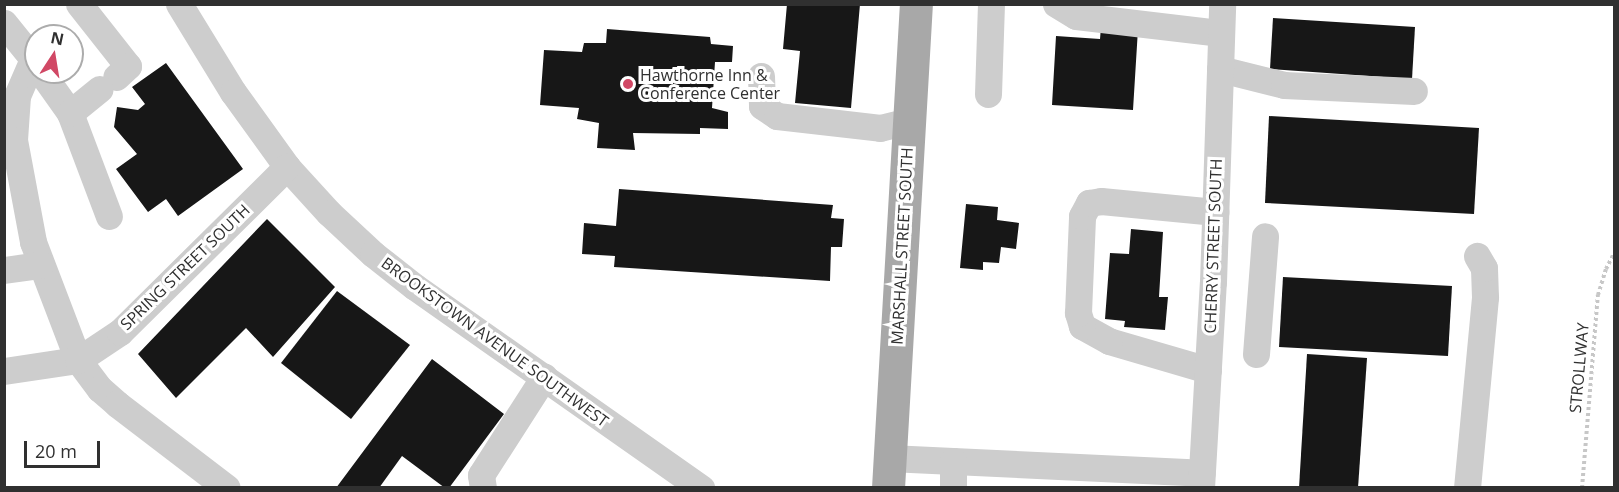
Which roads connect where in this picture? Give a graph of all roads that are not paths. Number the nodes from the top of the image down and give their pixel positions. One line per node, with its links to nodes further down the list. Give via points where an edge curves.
1 (79, 4): 16 (street, via 115,77)
2 (179, 4): 19 (street, BROOKSTOWN AVENUE SOUTHWEST, via 233,92)
3 (916, 4): 18 (main road, MARSHALL STREET SOUTH)
4 (991, 4): 15 (street)
5 (1056, 4): 8 (street, via 1076,16)
6 (1222, 4): 8 (street, CHERRY STREET SOUTH)
7 (4, 23): 9 (street)
8 (1221, 33): 10 (street, CHERRY STREET SOUTH)
9 (24, 48)
10 (1220, 69): 14 (street, via 1284,85); 20 (street, CHERRY STREET SOUTH)
11 (761, 76): 18 (street, via 762,106 777,116 880,128)
12 (25, 84): 17 (street)
13 (50, 84): 16 (street)
14 (1414, 92)
15 (988, 94)
16 (70, 113): 21 (street)
17 (10, 120): 24 (street, via 33,242)
18 (909, 121): 31 (main road, MARSHALL STREET SOUTH)
19 (287, 167): 27 (street, SPRING STREET SOUTH, via 120,332); 30 (street, BROOKSTOWN AVENUE SOUTHWEST, via 373,254)
20 (1215, 212): 28 (street, CHERRY STREET SOUTH); 28 (street, via 1089,203 1082,216 1081,237 1078,313 1082,326 1109,341)
21 (109, 216)
22 (1265, 236): 26 (street)
23 (1478, 256): 38 (street, via 1484,268 1485,297)
24 (41, 264): 25 (street); 27 (street)
25 (4, 270)
26 (1256, 354)
27 (78, 360): 29 (street); 35 (street, via 117,404)
28 (1208, 370): 34 (street, CHERRY STREET SOUTH)
29 (4, 371)
30 (544, 378): 36 (street, via 481,475); 37 (street, BROOKSTOWN AVENUE SOUTHWEST)
31 (888, 473): 32 (street)
32 (953, 474): 33 (street)
33 (1135, 478): 34 (street)
34 (1202, 480)
35 (227, 488)
36 (483, 488)
37 (701, 488)
38 (1467, 488)

